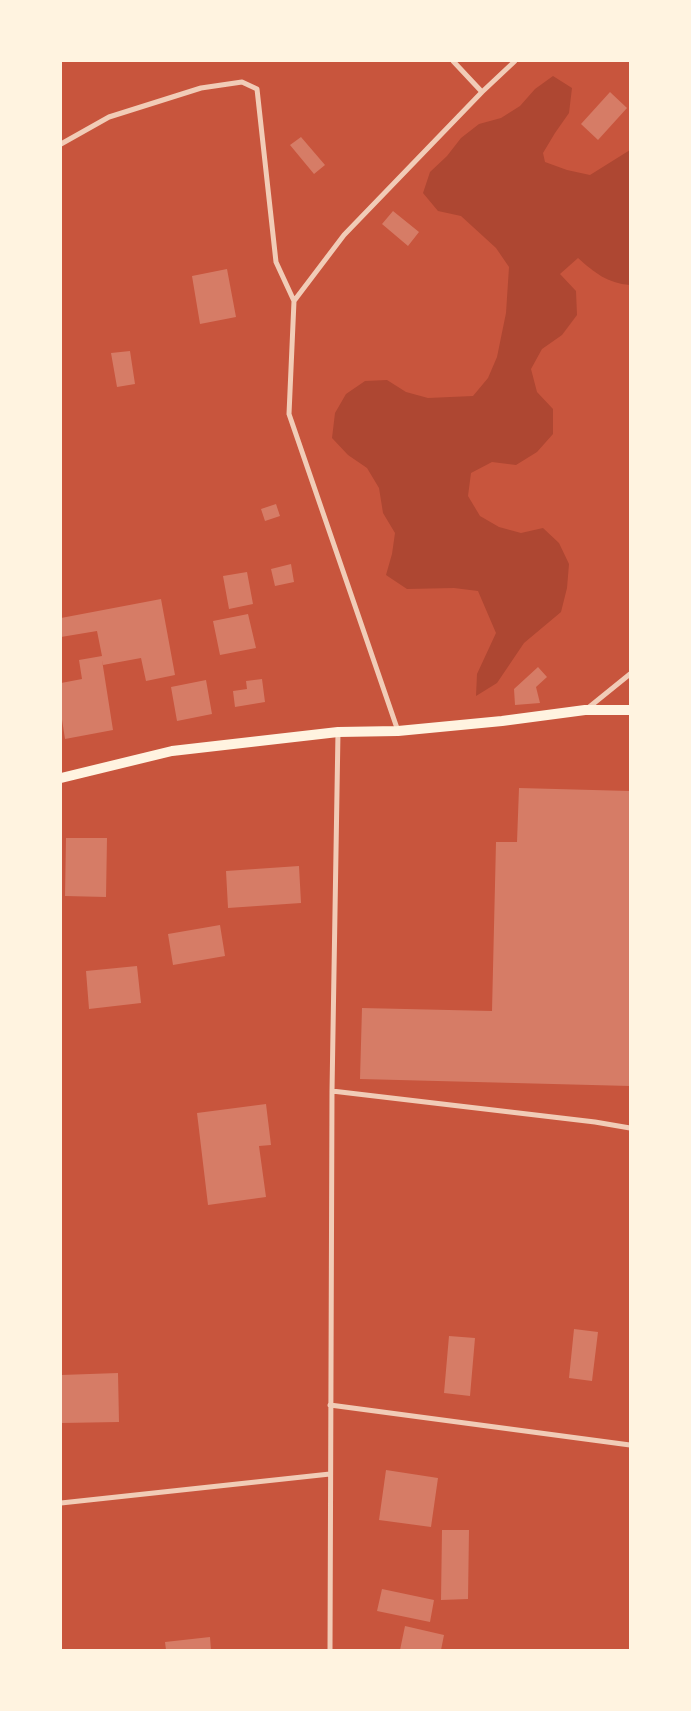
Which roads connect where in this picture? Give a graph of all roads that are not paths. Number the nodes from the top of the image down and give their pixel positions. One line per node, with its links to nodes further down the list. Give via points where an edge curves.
1 (454, 61): 3 (street)
2 (515, 61): 3 (street)
3 (482, 92): 5 (street, via 344,235)
4 (61, 144): 5 (street, via 109,117 201,88 242,82 257,89 276,262)
5 (294, 301): 9 (street, via 289,414)
6 (630, 674): 7 (street)
7 (585, 710): 8 (main road); 9 (main road)
8 (630, 710)
9 (398, 731): 10 (main road)
10 (338, 732): 11 (main road, via 172,751); 12 (street)
11 (61, 778)
12 (332, 1091): 13 (street); 14 (street)
13 (630, 1128)
14 (330, 1405): 15 (street); 16 (street)
15 (630, 1445)
16 (330, 1474): 17 (street); 18 (street)
17 (61, 1504)
18 (330, 1650)

